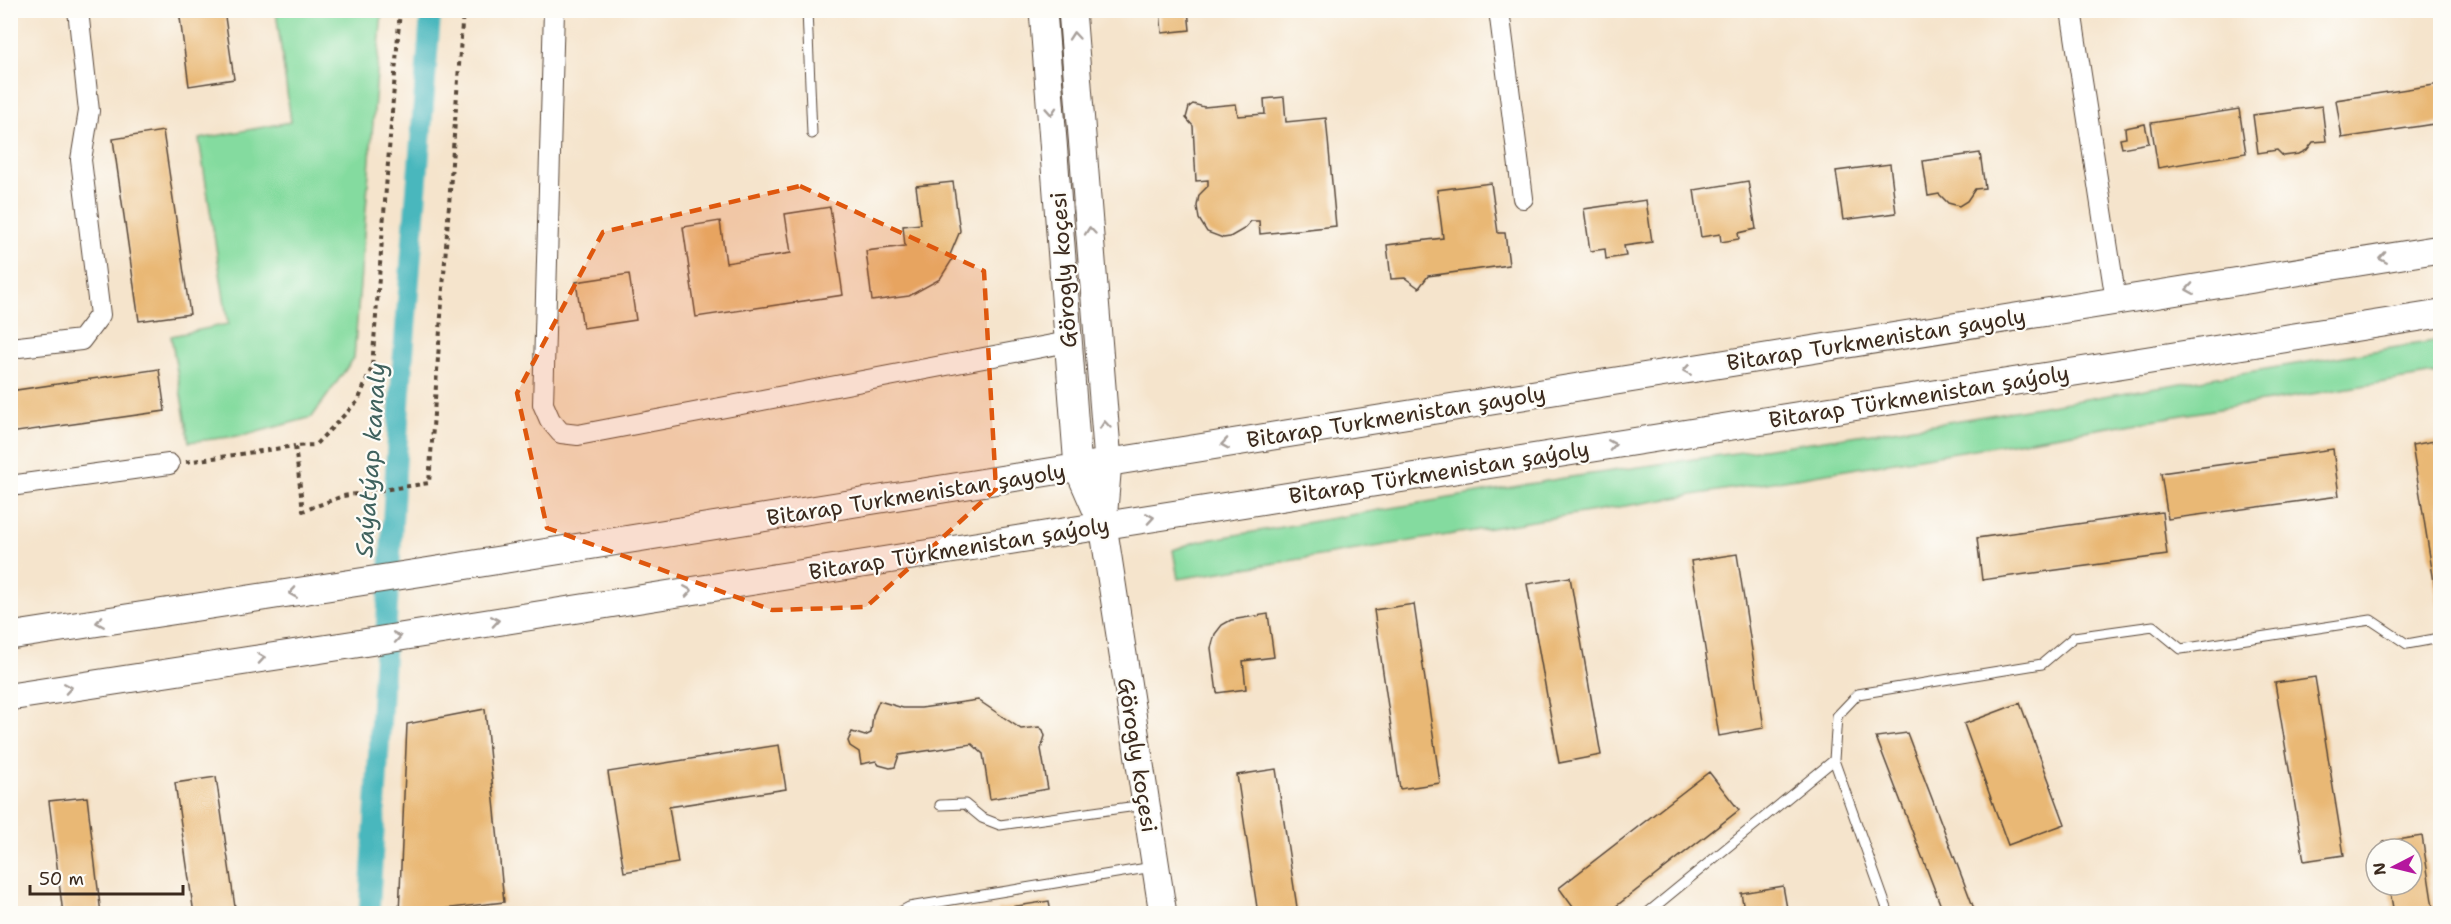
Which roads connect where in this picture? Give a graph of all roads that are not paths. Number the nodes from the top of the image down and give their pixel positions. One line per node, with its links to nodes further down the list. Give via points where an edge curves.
1 (78, 10): 14 (street, via 89,111 81,160 100,315 81,340)
2 (554, 10): 13 (street, via 543,404 561,433 578,435)
3 (807, 10): 8 (lane)
4 (1043, 10): 13 (main road, Görogly koçesi, one-way to 13)
5 (1072, 10): 15 (main road, Görogly koçesi, one-way to 5)
6 (1499, 10): 9 (street)
7 (2072, 10): 11 (street)
8 (812, 134)
9 (1523, 198)
10 (2440, 249): 11 (main road, Bitarap Turkmenistan şayoly, one-way to 11)
11 (2116, 301): 15 (main road, Bitarap Turkmenistan şayoly, one-way to 15)
12 (2440, 314): 19 (main road, Bitarap Türkmenistan şaýoly, one-way to 12)
13 (1068, 342): 17 (main road, Görogly koçesi)
14 (10, 348)
15 (1108, 462): 17 (main road, Bitarap Turkmenistan şayoly); 19 (main road, Görogly koçesi)
16 (169, 464): 18 (street)
17 (1078, 468): 19 (main road, Görogly koçesi); 20 (main road, Bitarap Turkmenistan şayoly, one-way to 20)
18 (10, 486)
19 (1103, 525): 22 (main road, Bitarap Türkmenistan şaýoly, one-way to 19); 25 (main road, Görogly koçesi)
20 (10, 636)
21 (2440, 638): 23 (lane, via 2407,644 2371,620 2181,649 2153,626 2074,637 2042,664 1858,694 1837,716)
22 (10, 697)
23 (1834, 760): 29 (lane); 30 (lane)
24 (940, 805): 25 (lane, via 965,804 982,818 1000,825)
25 (1146, 805): 26 (main road, Görogly koçesi)
26 (1156, 867): 27 (lane, via 909,907); 28 (main road, Görogly koçesi)
27 (896, 914)
28 (1163, 914)
29 (1646, 914)
30 (1889, 914)

